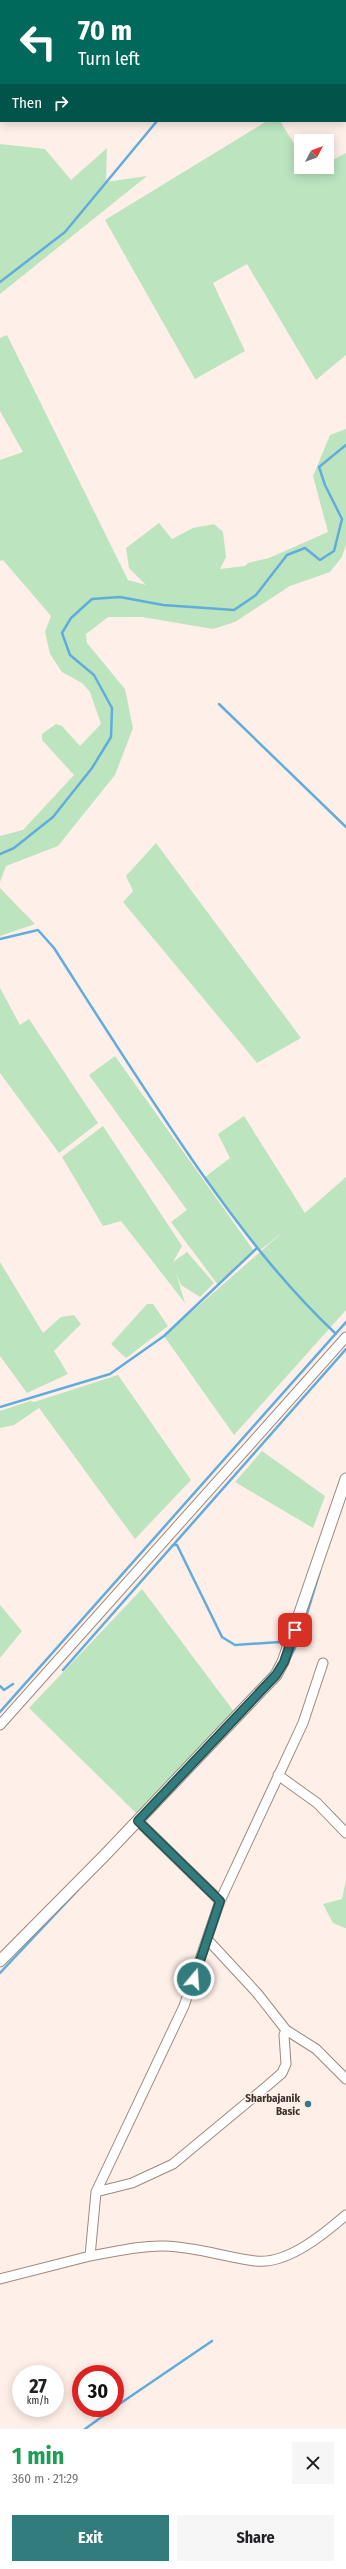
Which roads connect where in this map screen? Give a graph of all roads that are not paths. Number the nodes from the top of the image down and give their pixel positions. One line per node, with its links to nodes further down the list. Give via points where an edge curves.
1 (346, 1337): 4 (street)
2 (346, 1479): 6 (street, via 286,1656 276,1675)
3 (324, 1663): 5 (street, via 303,1723)
4 (0, 1724)
5 (278, 1775): 7 (street, via 316,1802); 8 (street)
6 (138, 1821): 8 (street); 10 (street)
7 (346, 1833)
8 (220, 1901): 9 (street)
9 (207, 1938): 11 (street, via 257,1993); 13 (street, via 184,2006)
10 (0, 1961)
11 (286, 2030): 12 (street, via 316,2049); 13 (street, via 286,2064 282,2073 267,2086 173,2164 132,2184)
12 (346, 2079)
13 (96, 2192): 15 (street)
14 (346, 2215): 15 (street, via 308,2245 274,2259 257,2261 194,2248 165,2246 146,2246)
15 (90, 2256): 16 (street)
16 (0, 2279)

